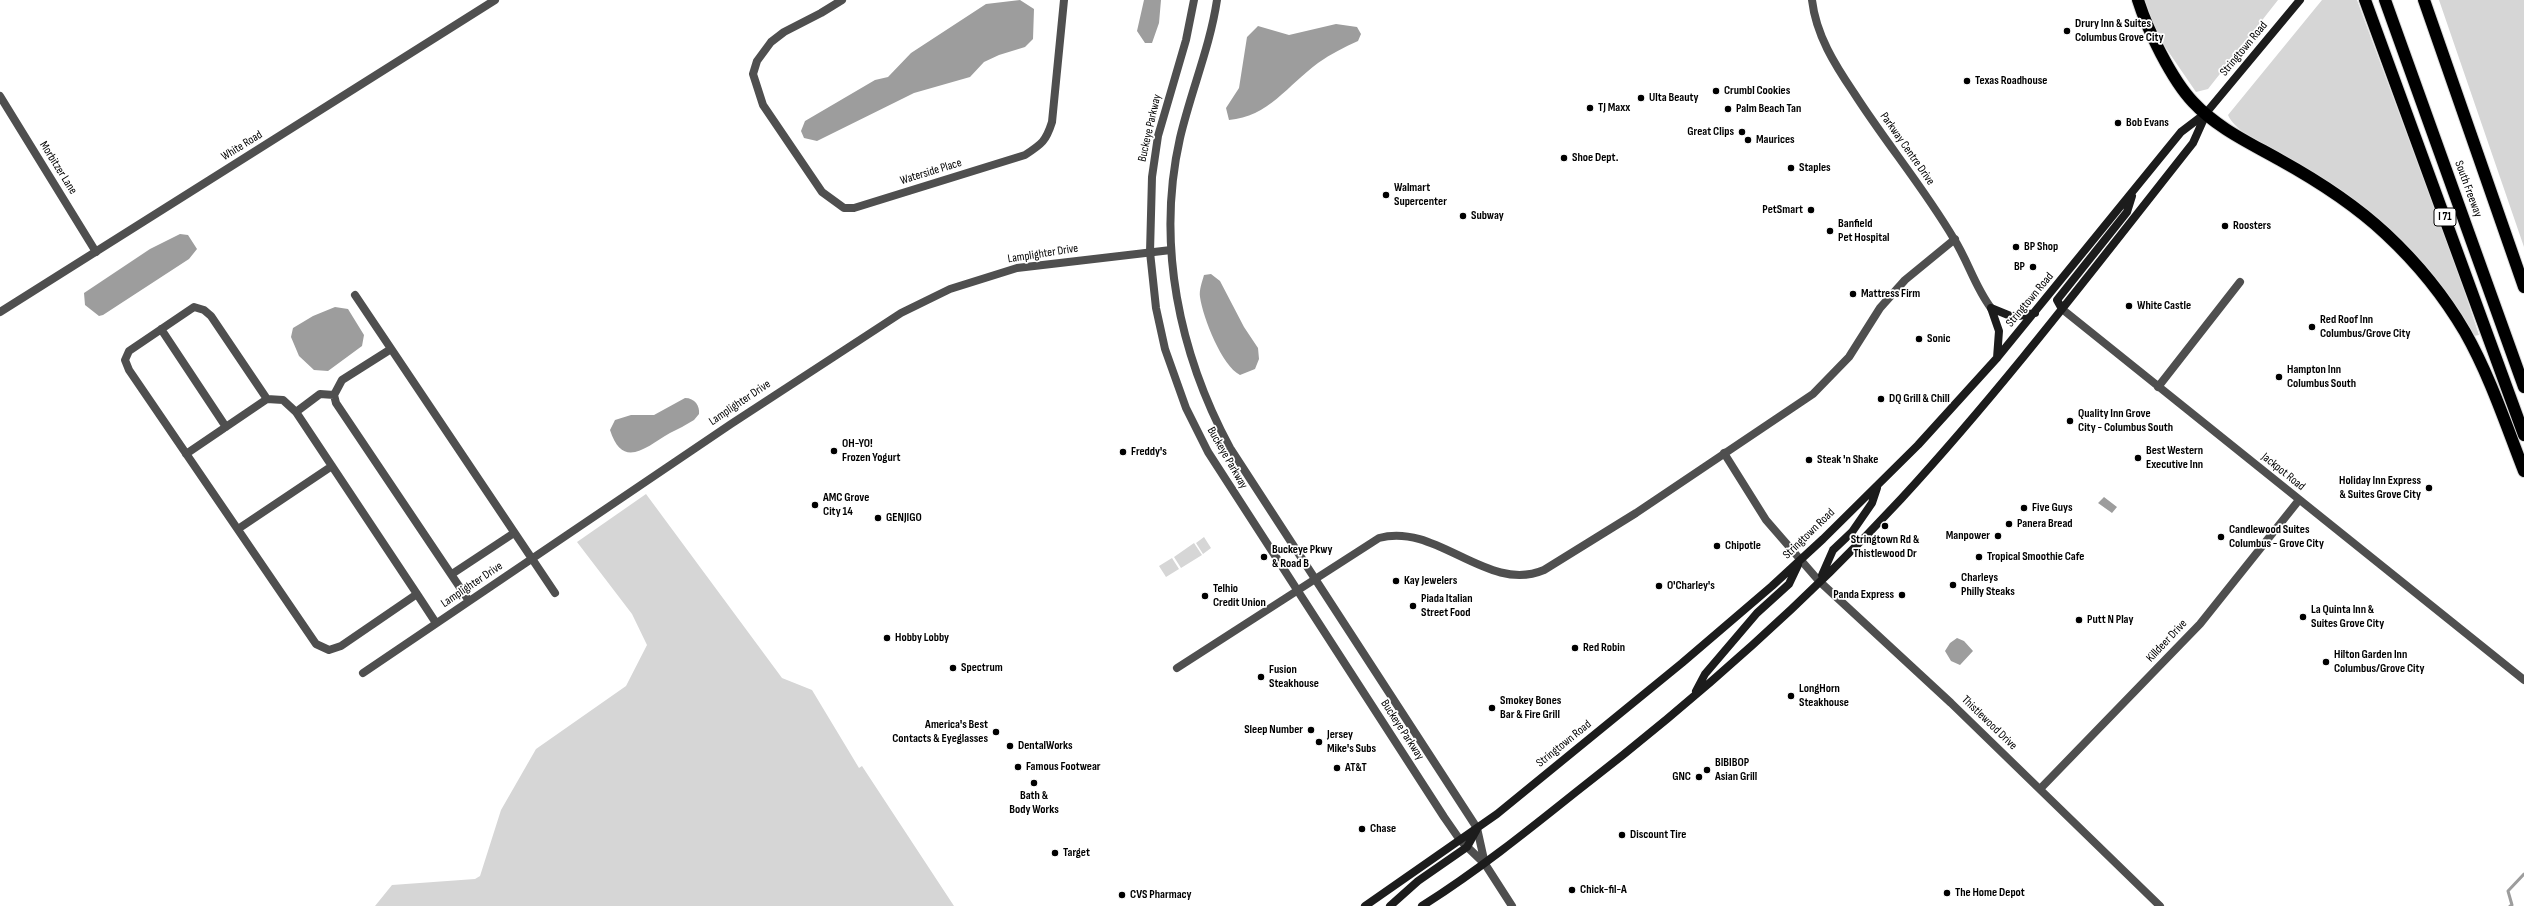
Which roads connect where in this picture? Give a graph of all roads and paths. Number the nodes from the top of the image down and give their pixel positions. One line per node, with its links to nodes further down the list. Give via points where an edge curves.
1 (496, 0): 17 (street, White Road)
2 (842, 0): 3 (street, Waterside Place, via 770,42 763,50 754,71 763,104 822,192 844,208 854,208 1025,155 1039,146 1046,138 1052,122)
3 (1064, 0)
4 (1194, 0): 18 (street, Buckeye Parkway, via 1186,40 1158,136 1152,177)
5 (1217, 0): 16 (street, Buckeye Parkway, via 1180,138 1173,182)
6 (1812, 0): 15 (street, Parkway Centre Drive, via 1814,12 1833,61 1870,119)
7 (2138, 0): 13 (highway, via 2156,44 2193,102)
8 (2300, 0): 13 (main road, Stringtown Road)
9 (2365, 0): 35 (highway, I 71)
10 (2385, 0): 30 (highway, South Freeway / I 71)
11 (2424, 0): 20 (highway, South Freeway)
12 (0, 96): 17 (street, Morbitzer Lane)
13 (2206, 113): 14 (main road, Stringtown Road, via 2181,132); 23 (main road, Stringtown Road, via 2193,144); 39 (highway, via 2232,133 2338,196 2386,234 2407,256 2444,300 2465,332)
14 (2132, 193): 23 (main road, via 2127,212 2057,300); 25 (main road, Stringtown Road)
15 (1955, 239): 22 (street, Parkway Centre Drive, via 1980,294); 36 (street, via 1905,280 1880,308 1849,357 1813,394)
16 (1171, 250): 18 (street, Lamplighter Drive); 47 (street, Buckeye Parkway, via 1177,303 1184,335 1207,402 1230,448)
17 (96, 252): 24 (street, White Road)
18 (1150, 252): 44 (street, Lamplighter Drive, via 1017,268 950,289 901,313 825,360); 49 (street, Buckeye Parkway, via 1160,328 1186,408 1214,463)
19 (2240, 282): 29 (street)
20 (2524, 286)
21 (355, 296): 27 (street)
22 (1991, 308): 25 (main road, via 2013,317); 28 (main road, via 1999,331)
23 (2062, 309): 29 (street, Jackpot Road); 48 (main road, Stringtown Road, via 1928,468)
24 (0, 312)
25 (2035, 312): 28 (main road, Stringtown Road)
26 (161, 329): 32 (street, via 194,307 204,310 211,316); 34 (street); 37 (street, via 129,351 125,360 129,370)
27 (391, 349): 31 (street, via 342,380); 43 (street)
28 (1997, 358): 40 (main road, Stringtown Road)
29 (2158, 387): 41 (street, Jackpot Road)
30 (2524, 387)
31 (334, 394): 33 (street, via 320,394); 46 (street, via 336,403)
32 (267, 399): 33 (street, via 283,400); 34 (street)
33 (296, 412): 38 (street)
34 (226, 427): 37 (street)
35 (2524, 435)
36 (1724, 453): 45 (street, Thistlewood Drive, via 1766,520); 47 (street, via 1636,513 1534,574 1522,576 1504,573 1412,537 1396,535 1379,538)
37 (186, 454): 42 (street)
38 (332, 466): 42 (street); 51 (street)
39 (2524, 471)
40 (1878, 485): 45 (main road, Stringtown Road); 48 (main road, via 1872,503 1852,532 1833,550)
41 (2299, 500): 56 (street, Jackpot Road); 58 (street, Killdeer Drive, via 2200,624)
42 (238, 529): 51 (street, via 316,644 329,650 341,646)
43 (514, 533): 44 (street); 46 (street)
44 (532, 559): 50 (street); 52 (street, Lamplighter Drive)
45 (1800, 560): 48 (street, Thistlewood Drive); 57 (main road, via 1789,584 1757,613 1705,674); 59 (main road, Stringtown Road, via 1682,663)
46 (452, 574): 52 (street)
47 (1315, 580): 49 (street); 59 (street, Buckeye Parkway)
48 (1819, 581): 57 (main road, Stringtown Road); 58 (street, Thistlewood Drive)
49 (1297, 592): 54 (street); 60 (street, Buckeye Parkway)
50 (555, 593)
51 (417, 594): 53 (street)
52 (469, 601): 53 (street, Lamplighter Drive)
53 (436, 623): 55 (street, Lamplighter Drive)
54 (1177, 668)
55 (363, 673)
56 (2524, 680)
57 (1693, 697): 62 (main road, Stringtown Road)
58 (2040, 789): 67 (street, Thistlewood Drive)
59 (1477, 828): 60 (main road, Stringtown Road); 61 (main road); 62 (street, Buckeye Parkway)
60 (1460, 840): 61 (street, Buckeye Parkway); 63 (main road, Stringtown Road)
61 (1467, 847): 62 (street, Buckeye Parkway); 64 (main road, via 1418,881)
62 (1485, 864): 65 (main road, Stringtown Road); 66 (street, Buckeye Parkway)
63 (1365, 906)
64 (1390, 906)
65 (1422, 906)
66 (1512, 906)
67 (2160, 906)

